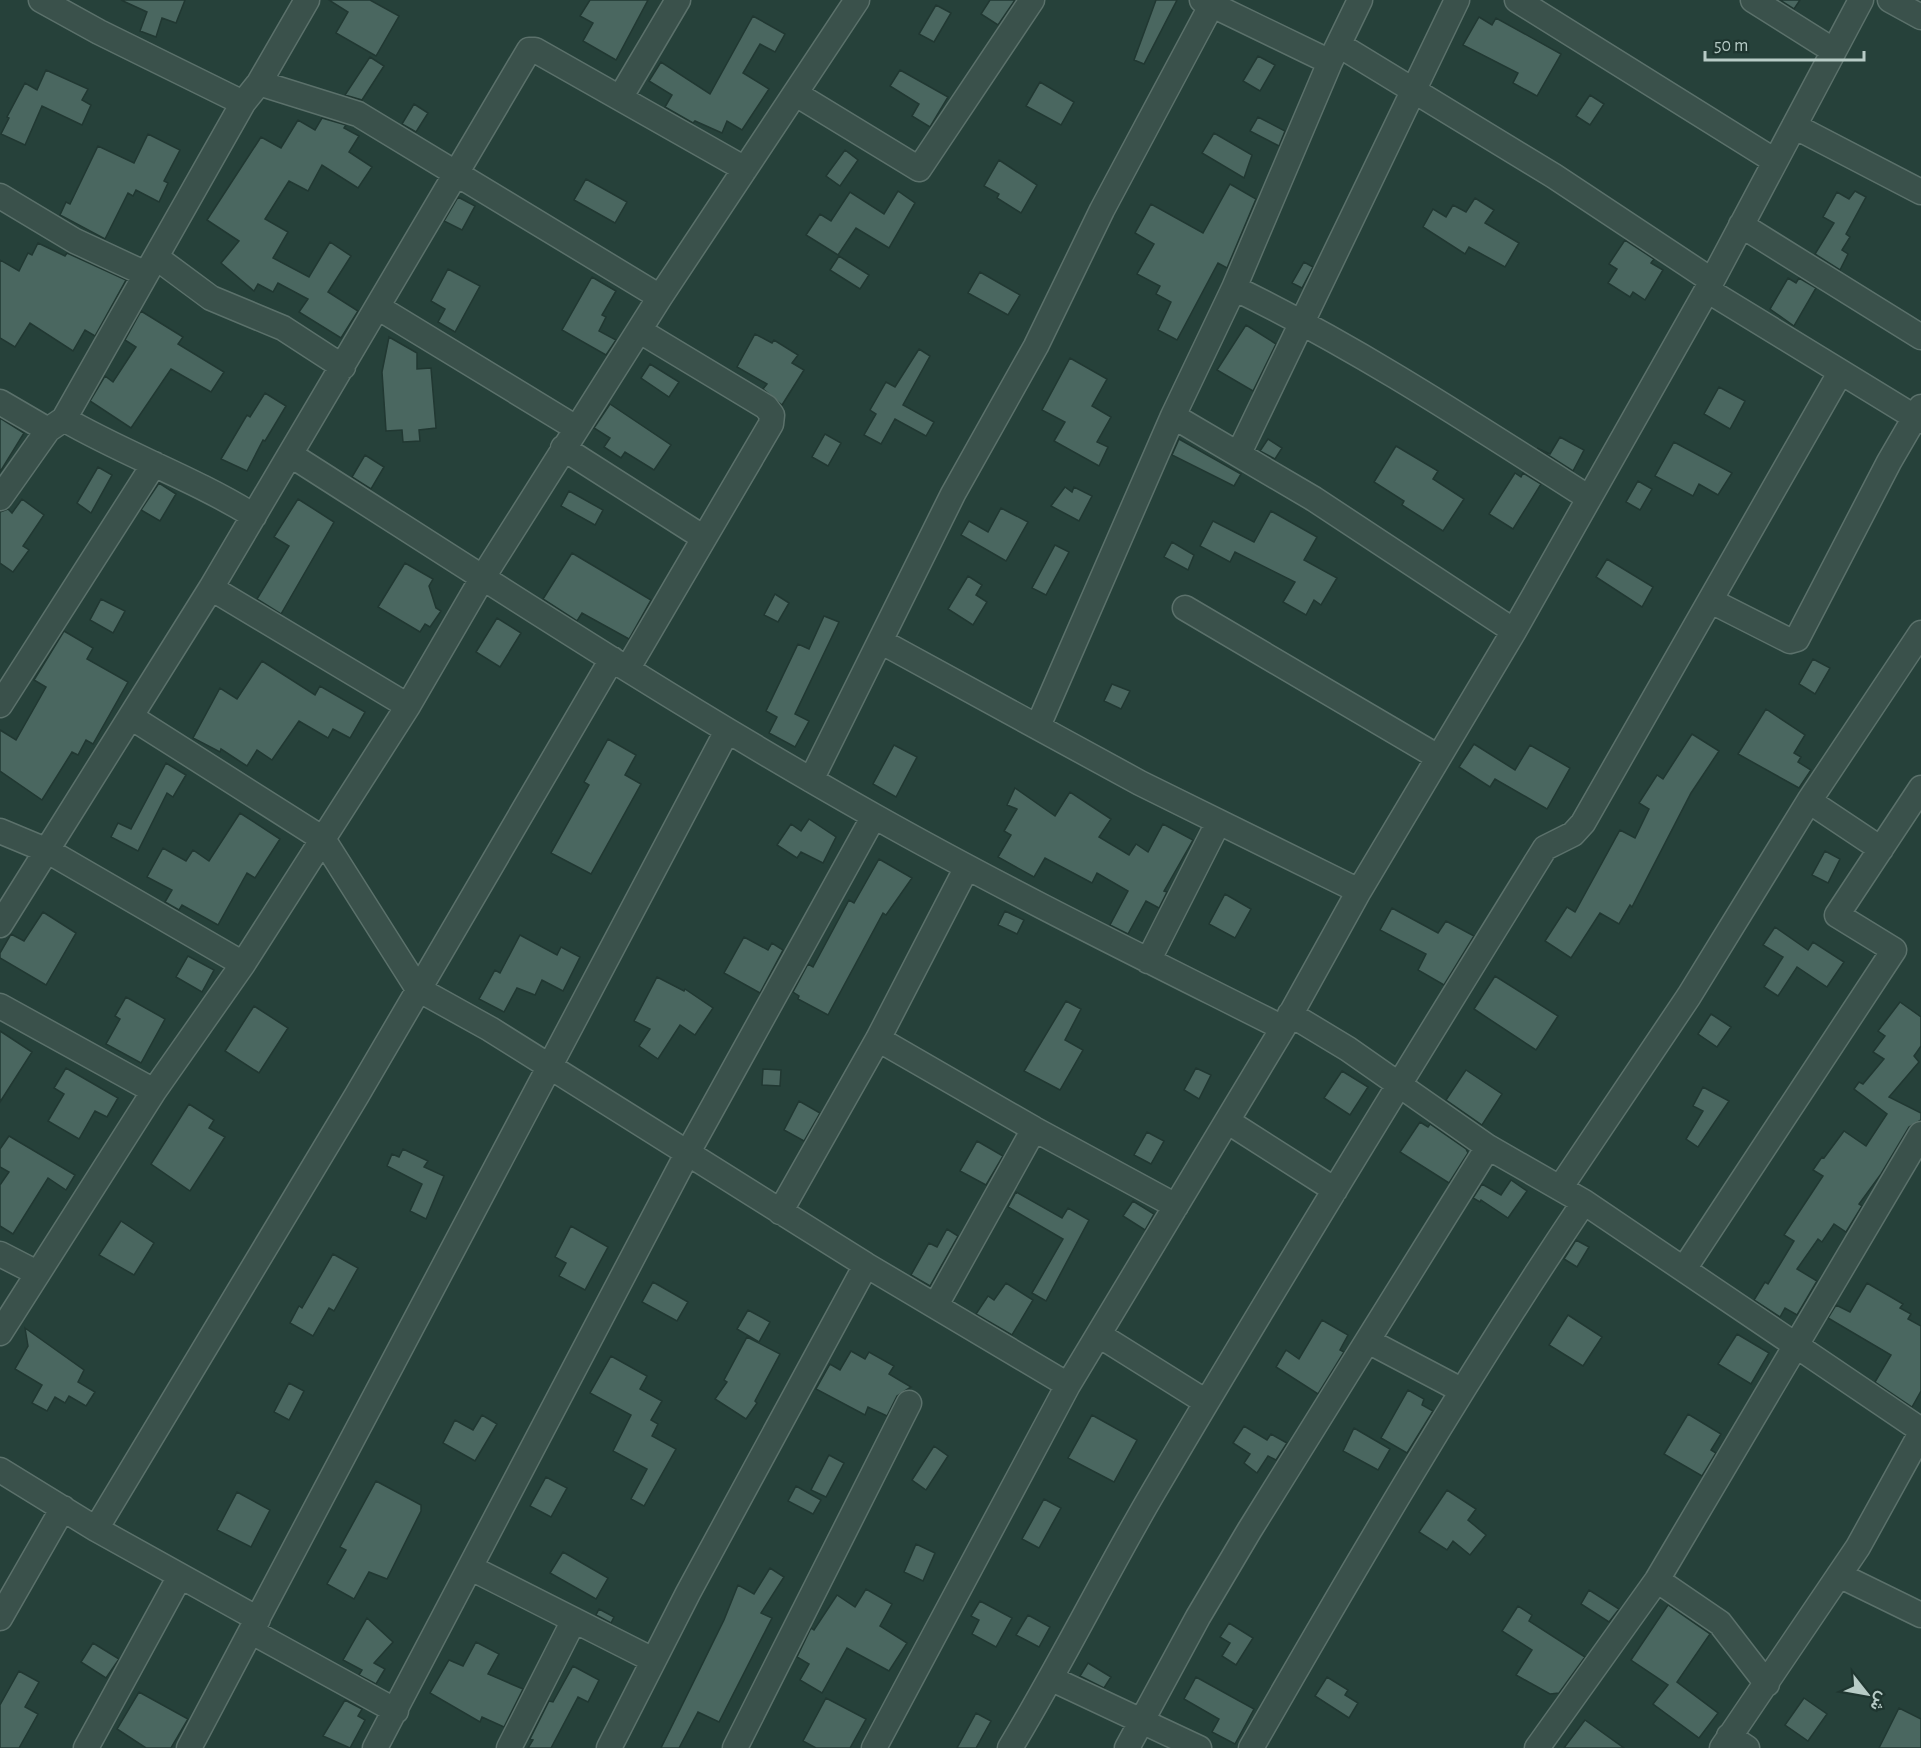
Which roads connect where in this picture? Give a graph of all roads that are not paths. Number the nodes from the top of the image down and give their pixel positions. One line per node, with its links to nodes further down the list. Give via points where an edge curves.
1 (41, 0): 20 (street)
2 (307, 0): 16 (street)
3 (678, 0): 19 (street)
4 (857, 0): 18 (street)
5 (1032, 0): 18 (street, via 919,169)
6 (1360, 0): 15 (street)
7 (1457, 0): 17 (street)
8 (1517, 0): 22 (street)
9 (1753, 0): 14 (street)
10 (1861, 0): 14 (street)
11 (1890, 0): 13 (street)
12 (1207, 2): 15 (street); 56 (street, via 1035,346 953,494)
13 (1921, 17)
14 (1834, 51): 21 (street)
15 (1335, 53): 17 (street); 30 (street)
16 (259, 83): 20 (street); 24 (street, via 358,114)
17 (1415, 91): 29 (street, via 1554,176); 33 (street)
18 (796, 94): 23 (street)
19 (620, 98): 23 (street); 24 (street, via 529,50)
20 (243, 103): 28 (street)
21 (1794, 126): 22 (street); 25 (street)
22 (1775, 161): 27 (street)
23 (745, 170): 31 (street)
24 (456, 173): 31 (street); 32 (street)
25 (1921, 192)
26 (0, 196): 28 (street, via 75,241)
27 (1742, 225): 29 (street); 35 (street)
28 (152, 266): 36 (street, via 211,298 283,328); 41 (street)
29 (1709, 285): 37 (street); 47 (street)
30 (1234, 288): 33 (street); 40 (street)
31 (660, 297): 34 (street)
32 (379, 308): 36 (street); 42 (street)
33 (1302, 321): 43 (street); 47 (street)
34 (640, 331): 42 (street); 49 (street, via 766,407 772,415 771,424)
35 (1921, 337)
36 (343, 367): 44 (street)
37 (1840, 373): 39 (street); 52 (street)
38 (0, 402): 41 (street)
39 (1919, 415): 52 (street, via 1797,639 1791,640)
40 (1173, 416): 43 (street); 61 (street)
41 (56, 424): 45 (street); 46 (street)
42 (569, 438): 49 (street); 50 (street)
43 (1239, 453): 54 (street)
44 (291, 455): 48 (street); 50 (street)
45 (154, 464): 48 (street, via 212,490); 58 (street)
46 (0, 498)
47 (1589, 498): 54 (street)
48 (254, 516): 51 (street)
49 (704, 538): 57 (street)
50 (483, 577): 57 (street); 59 (street)
51 (211, 588): 59 (street); 60 (street)
52 (1711, 601): 83 (street, via 1583,823 1573,834 1545,848)
53 (1185, 608): 63 (street)
54 (1514, 631): 63 (street)
55 (1921, 633): 66 (street)
56 (880, 641): 61 (street); 64 (street)
57 (620, 664): 62 (street); 78 (street)
58 (0, 705)
59 (408, 706): 70 (street)
60 (131, 717): 70 (street); 72 (street)
61 (1038, 726): 68 (street)
62 (727, 731): 64 (street); 82 (street)
63 (1438, 757): 74 (street)
64 (811, 780): 67 (street)
65 (1921, 788): 71 (street)
66 (1809, 801): 71 (street); 90 (street, via 1689,996)
67 (874, 816): 73 (street); 89 (street)
68 (1218, 823): 74 (street); 76 (street)
69 (0, 831): 72 (street)
70 (323, 839): 77 (street); 78 (street)
71 (1881, 849): 97 (street, via 1837,915 1894,950)
72 (48, 851): 75 (street); 77 (street)
73 (967, 867): 76 (street); 81 (street)
74 (1359, 891): 80 (street)
75 (0, 925)
76 (1148, 961): 80 (street)
77 (243, 964): 84 (street)
78 (418, 989): 82 (street); 111 (street)
79 (0, 1006): 84 (street)
80 (1287, 1021): 83 (street); 85 (street)
81 (878, 1039): 86 (street); 94 (street)
82 (549, 1066): 89 (street); 119 (street)
83 (1400, 1086): 88 (street); 91 (street)
84 (154, 1091): 98 (street)
85 (1227, 1121): 91 (street); 93 (street)
86 (1034, 1129): 93 (street); 99 (street)
87 (1921, 1134): 103 (street)
88 (1488, 1147): 90 (street); 102 (street)
89 (687, 1154): 94 (street); 112 (street)
90 (1560, 1188): 92 (street)
91 (1335, 1190): 106 (street)
92 (1584, 1202): 97 (street); 105 (street)
93 (1176, 1206): 101 (street)
94 (780, 1212): 96 (street)
95 (0, 1254): 98 (street)
96 (866, 1265): 99 (street); 120 (street)
97 (1684, 1269): 103 (street)
98 (37, 1273): 100 (street)
99 (936, 1305): 104 (street)
100 (0, 1333)
101 (1099, 1335): 104 (street); 106 (street)
102 (1368, 1341): 105 (street); 124 (street, via 1197,1617)
103 (1797, 1344): 108 (street); 115 (street)
104 (1068, 1385): 132 (street)
105 (1461, 1390): 136 (street)
106 (1206, 1402): 121 (street, via 1118,1553)
107 (909, 1403): 131 (street)
108 (1921, 1432): 113 (street)
109 (0, 1470): 110 (street)
110 (63, 1508): 111 (street); 117 (street)
111 (96, 1528): 114 (street)
112 (471, 1568): 118 (street); 123 (street)
113 (1839, 1575): 116 (street); 122 (street)
114 (180, 1576): 119 (street); 126 (street)
115 (1657, 1580): 122 (street, via 1720,1623); 137 (street)
116 (1921, 1615)
117 (0, 1618)
118 (574, 1620): 120 (street); 129 (street)
119 (255, 1626): 123 (street); 127 (street)
120 (653, 1660): 130 (street)
121 (1052, 1679): 124 (street); 133 (street)
122 (1767, 1684): 125 (street)
123 (396, 1711): 128 (street)
124 (1142, 1723): 134 (street); 135 (street)
125 (1733, 1744)
126 (86, 1748)
127 (189, 1748)
128 (375, 1748)
129 (509, 1748)
130 (609, 1748)
131 (735, 1748)
132 (874, 1748)
133 (1010, 1748)
134 (1127, 1748)
135 (1199, 1748)
136 (1251, 1748)
137 (1537, 1748)

